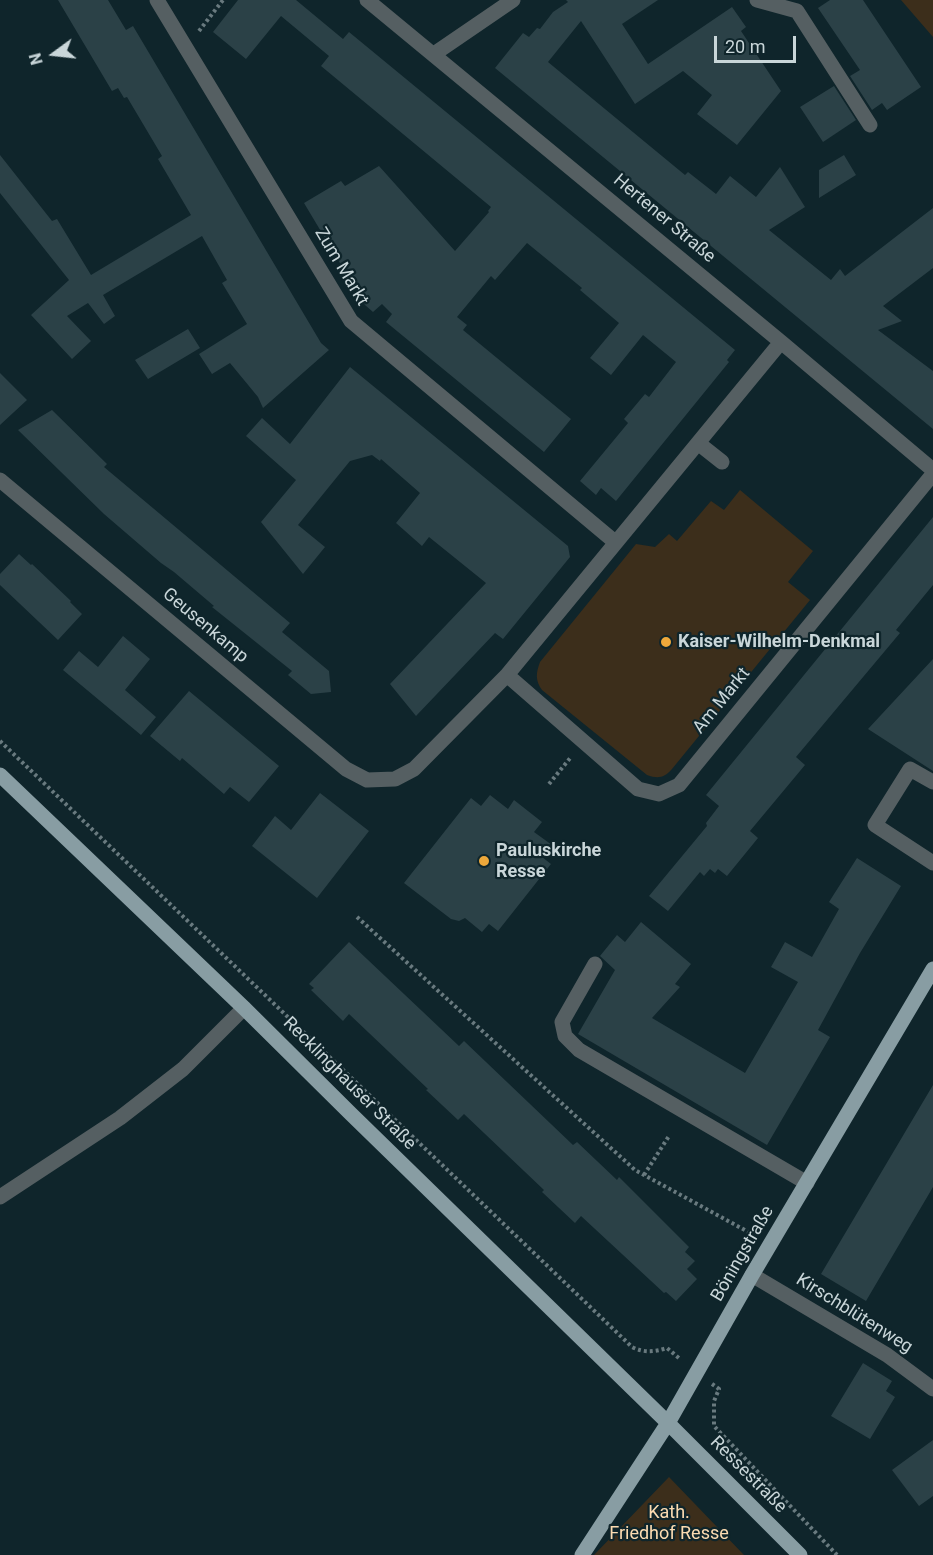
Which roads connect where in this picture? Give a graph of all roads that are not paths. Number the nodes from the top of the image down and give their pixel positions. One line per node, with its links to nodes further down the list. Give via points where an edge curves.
1 (157, 0): 12 (street, Zum Markt, via 351,321)
2 (367, 0): 5 (street, Hertener Straße)
3 (513, 0): 5 (street)
4 (757, 0): 6 (street, via 797,11)
5 (434, 54): 7 (street, Hertener Straße)
6 (870, 125)
7 (781, 342): 8 (street); 10 (street, Hertener Straße)
8 (698, 443): 9 (street); 12 (street)
9 (722, 462)
10 (933, 472): 13 (street, Am Markt, via 679,785 659,794 638,789)
11 (0, 480): 13 (street, Geusenkamp, via 346,769 367,780 395,779 414,769)
12 (615, 542): 13 (street)
13 (507, 675)
14 (0, 775): 19 (main road, Recklinghauser Straße)
15 (933, 782): 16 (street, via 910,769 875,825)
16 (933, 863)
17 (595, 964): 20 (street, via 562,1022 565,1036 579,1050)
18 (933, 969): 20 (main road, Böningstraße)
19 (244, 1008): 21 (street, via 183,1069 120,1118); 24 (main road, Recklinghauser Straße)
20 (807, 1183): 22 (main road, Böningstraße)
21 (0, 1197)
22 (752, 1275): 23 (street, Kirschblütenweg, via 887,1355); 24 (main road, Böningstraße)
23 (933, 1389)
24 (668, 1422): 25 (main road, Böningstraße); 26 (main road, Ressestraße)
25 (582, 1555)
26 (800, 1555)

